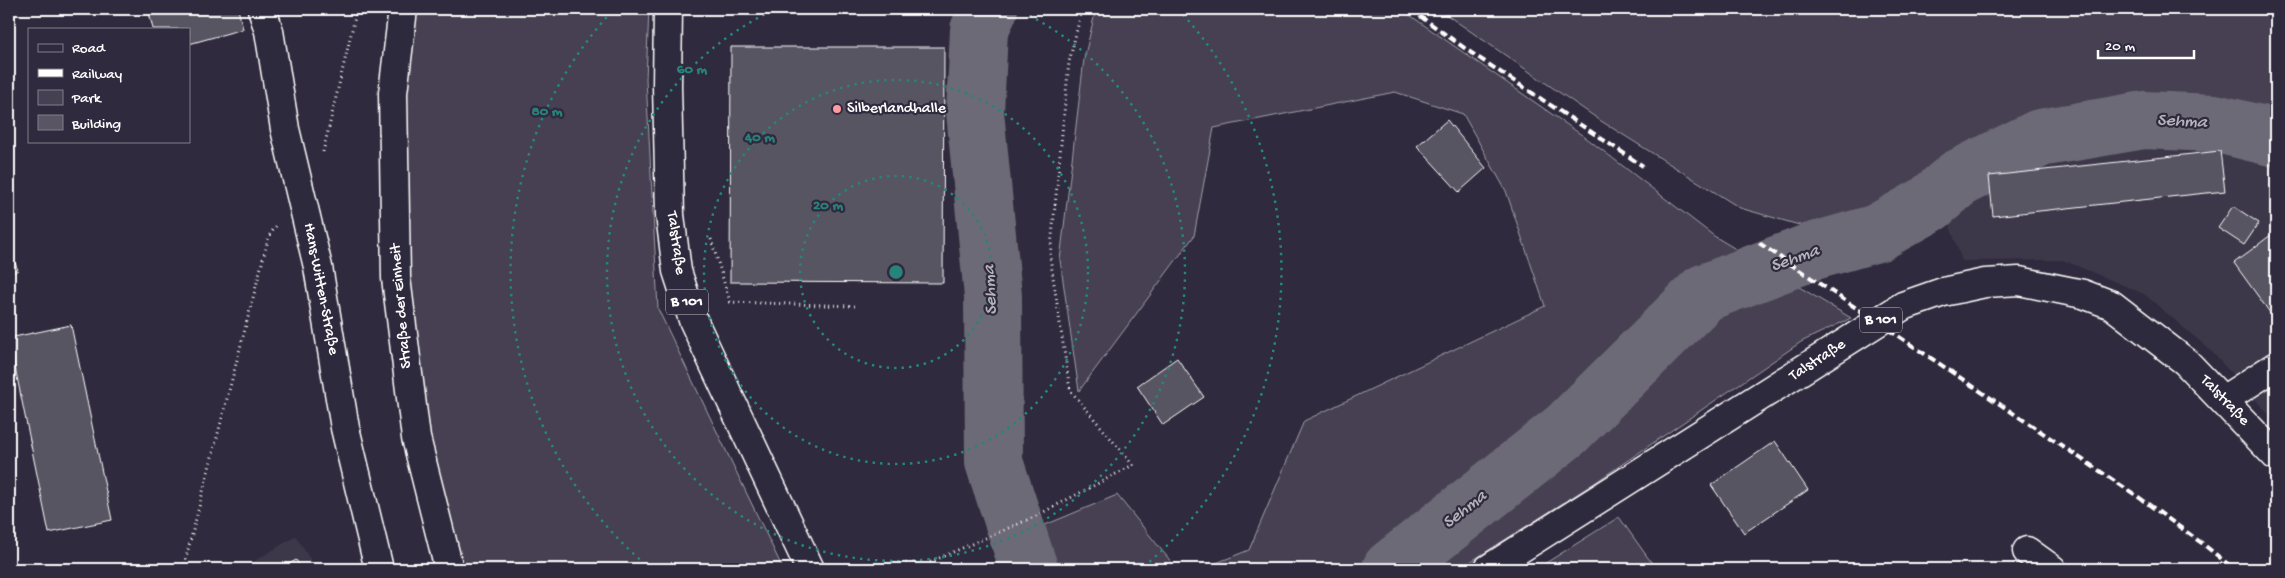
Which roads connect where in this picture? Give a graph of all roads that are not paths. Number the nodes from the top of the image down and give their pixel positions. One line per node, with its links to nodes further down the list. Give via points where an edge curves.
1 (262, 9): 8 (main road, Hans-Witten-Straße, via 298,192 318,267 346,428)
2 (403, 9): 9 (main road, Straße der Einheit, via 393,93 396,278 416,438)
3 (668, 9): 10 (main road, Talstraße / B 101, via 670,215 677,272 693,320)
4 (2276, 366): 5 (main road)
5 (2223, 400): 6 (main road, Talstraße / B 101); 11 (main road, Talstraße / B 101, via 2186,362 2112,305 2083,294 2019,281 1984,282 1903,306)
6 (2276, 456)
7 (2028, 551): 12 (main road)
8 (378, 569)
9 (449, 569)
10 (810, 569)
11 (1488, 569)
12 (2052, 569)

